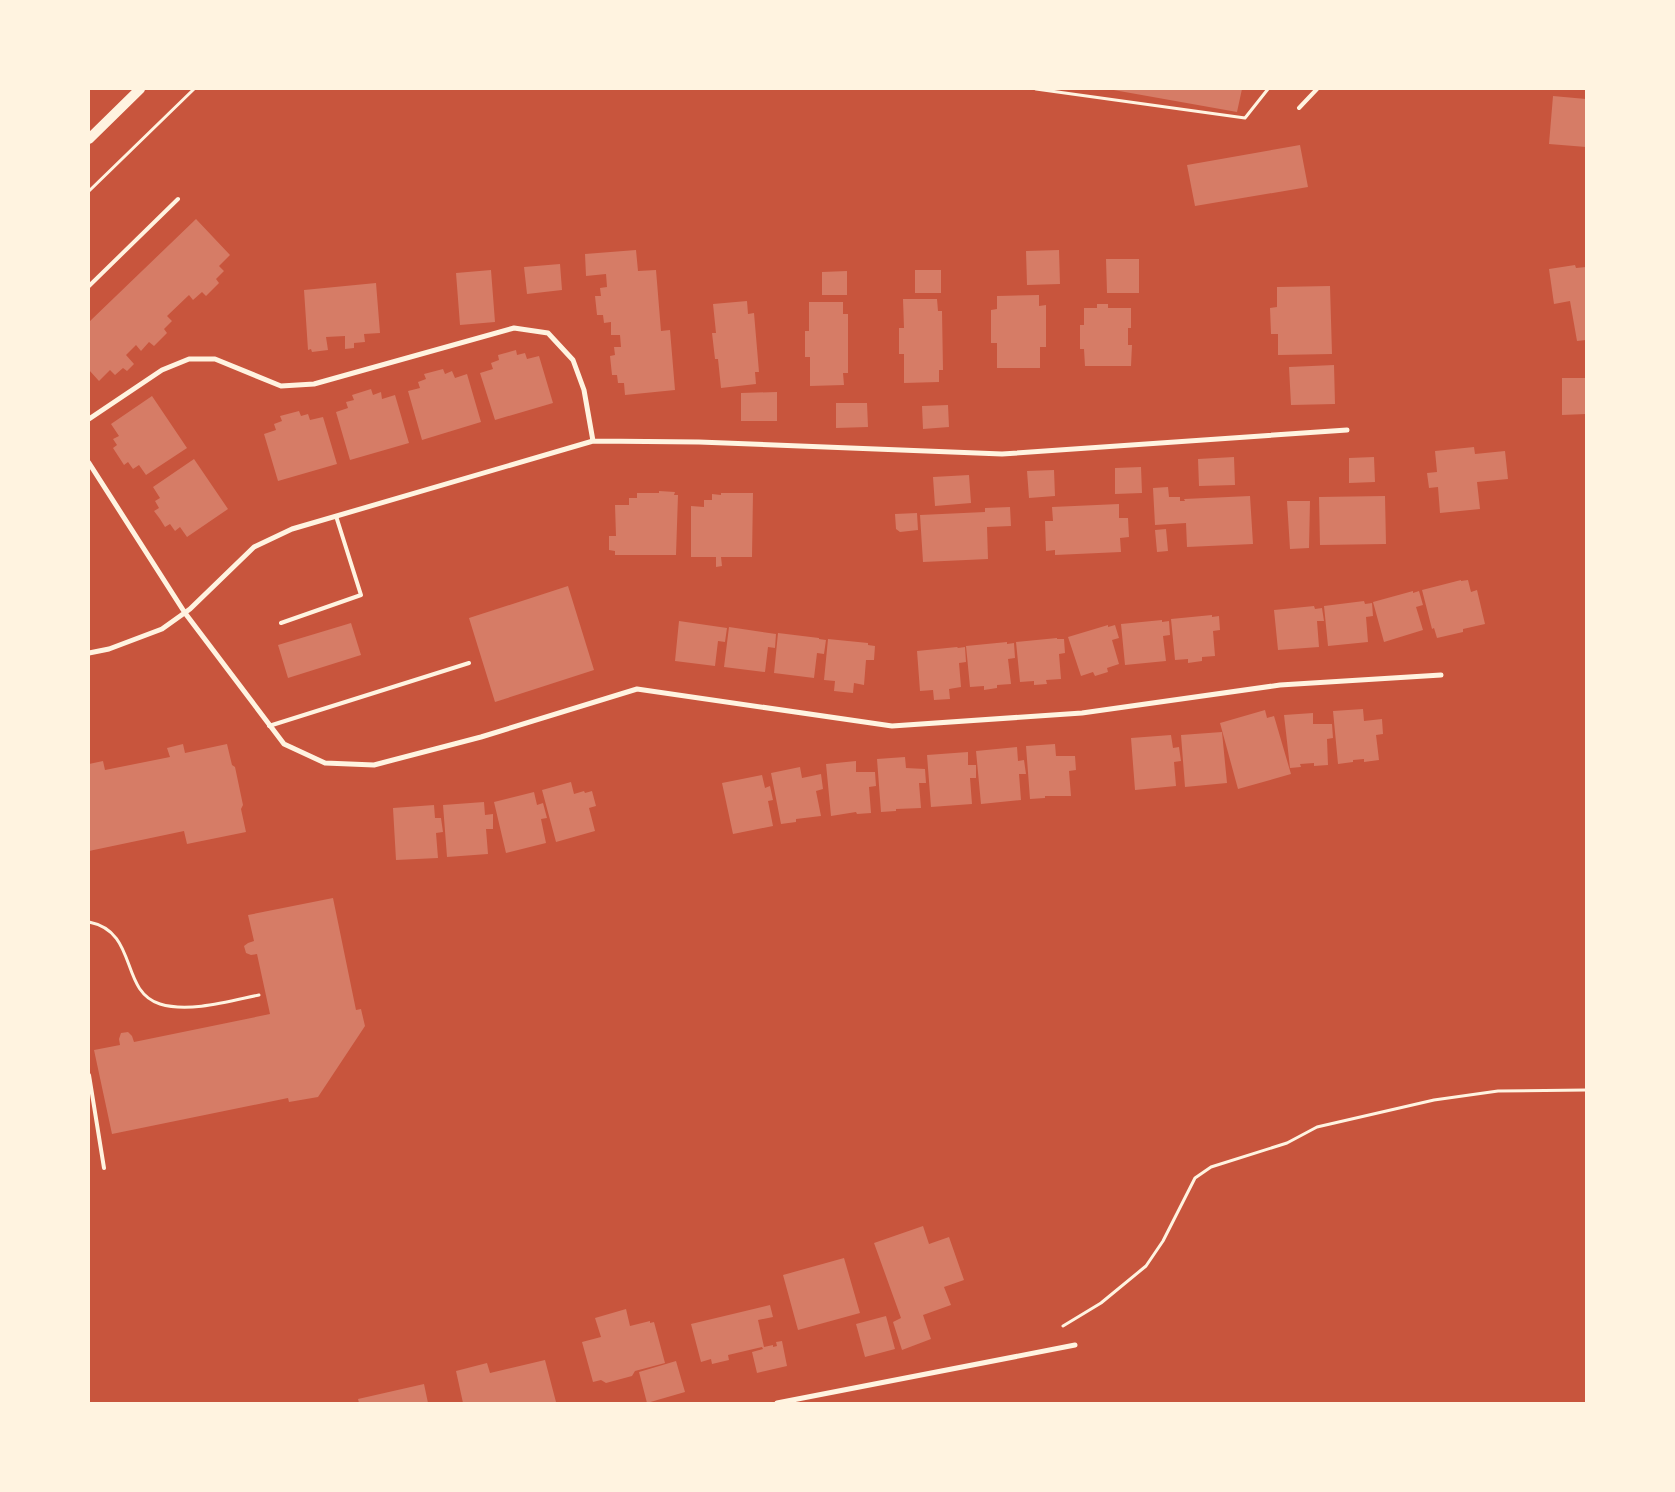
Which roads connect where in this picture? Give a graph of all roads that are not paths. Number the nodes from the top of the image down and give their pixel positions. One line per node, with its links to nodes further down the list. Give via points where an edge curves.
1 (140, 89): 4 (main road)
2 (1317, 89): 3 (lane)
3 (1299, 108)
4 (89, 139)
5 (178, 199): 6 (lane)
6 (89, 286)
7 (89, 419): 9 (street, via 162,370 189,359 215,359 281,386 314,384 514,328 548,333 573,360 584,390)
8 (1347, 430): 9 (street, via 1002,454)
9 (593, 441): 11 (street)
10 (89, 463): 12 (street)
11 (336, 516): 12 (street, via 292,529 254,547); 13 (lane, via 361,595)
12 (185, 612): 14 (street, via 162,629); 17 (street)
13 (281, 623)
14 (89, 653)
15 (469, 663): 17 (lane)
16 (1441, 676): 17 (street, via 1280,685 1082,713 892,726 637,689 480,737 374,765 325,762 284,744)
17 (270, 726)
18 (89, 1075): 19 (lane)
19 (104, 1168)
20 (1075, 1345): 21 (street)
21 (777, 1403)

